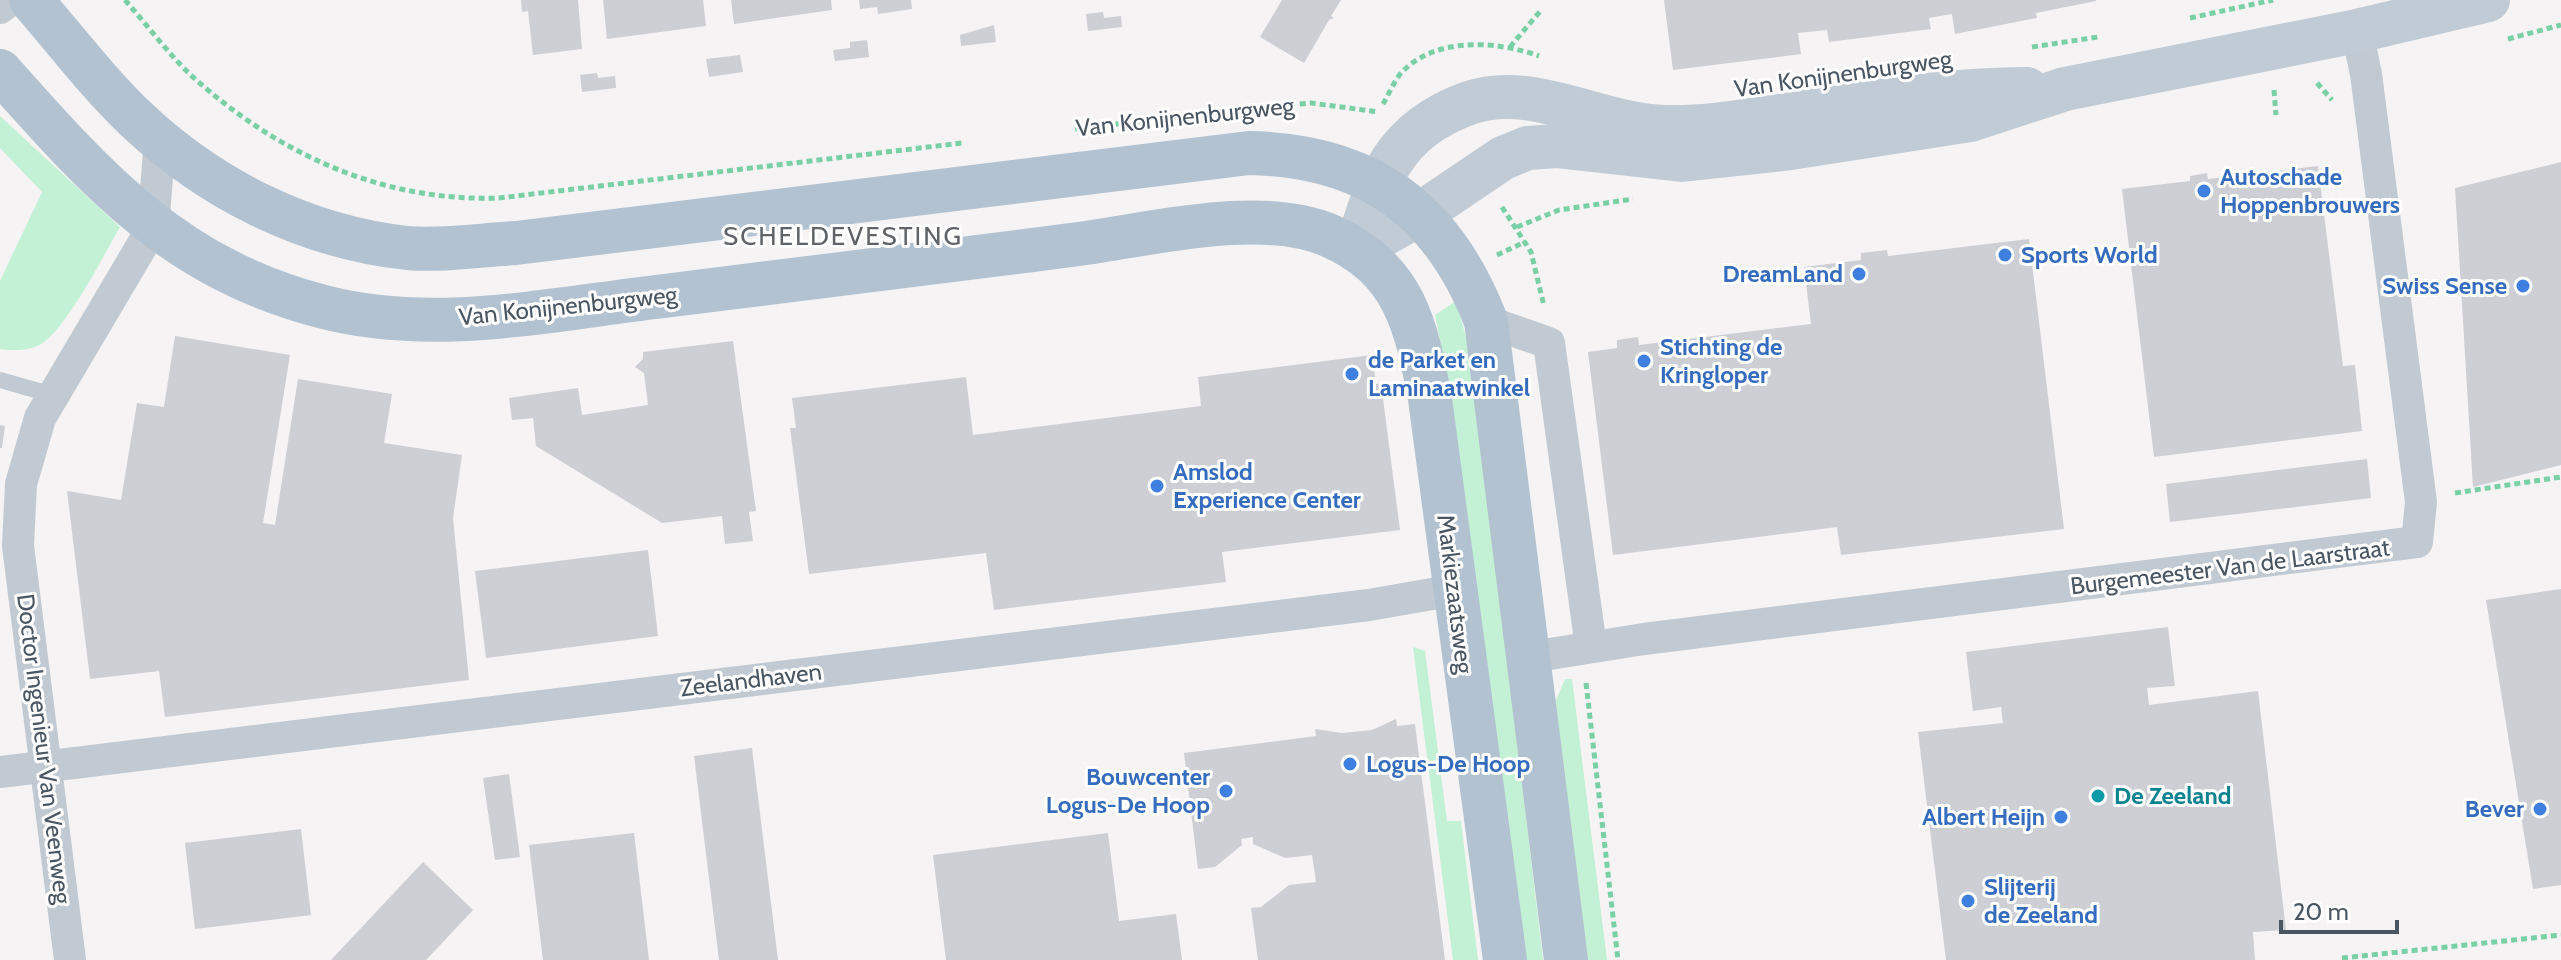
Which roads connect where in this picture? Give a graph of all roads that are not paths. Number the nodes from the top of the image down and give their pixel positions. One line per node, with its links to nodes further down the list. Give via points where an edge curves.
1 (10, 0): 4 (street)
2 (31, 0): 8 (main road, Van Konijnenburgweg, via 135,118)
3 (2488, 0): 5 (main road, Van Konijnenburgweg)
4 (0, 8)
5 (2383, 17): 7 (main road, Van Konijnenburgweg); 17 (street, Burgemeester Van de Laarstraat, via 2366,74 2421,502 2417,542)
6 (0, 71): 11 (main road, Van Konijnenburgweg, via 82,163)
7 (2065, 89): 9 (main road, Van Konijnenburgweg, via 1966,89 1681,128 1624,123 1526,98 1487,99 1468,103 1421,130); 10 (main road, Van Konijnenburgweg, via 1970,120 1729,157 1682,160 1556,146 1528,148 1503,158)
8 (160, 139): 9 (main road, Van Konijnenburgweg, via 217,184 278,214 408,248 516,243 1249,153 1315,159); 11 (street, Doctor Ingenieur Van Veenweg)
9 (1377, 183): 10 (main road, Van Konijnenburgweg); 12 (main road, Van Konijnenburgweg)
10 (1420, 214): 12 (main road, Van Konijnenburgweg); 13 (main road, via 1465,274)
11 (153, 227): 12 (main road, Van Konijnenburgweg, via 230,273 277,293 326,308 434,319 479,318 1259,223 1303,226); 15 (street, Doctor Ingenieur Van Veenweg)
12 (1356, 250): 16 (main road, Markiezaatsweg, via 1398,292 1417,330)
13 (1486, 321): 17 (street, via 1549,343); 18 (main road)
14 (0, 380): 15 (lane)
15 (47, 406): 19 (street, Doctor Ingenieur Van Veenweg, via 21,484 18,546)
16 (1455, 590): 19 (street, Zeelandhaven, via 1369,605); 22 (main road, Markiezaatsweg)
17 (1591, 647): 18 (street, Burgemeester Van de Laarstraat)
18 (1531, 657): 23 (main road)
19 (47, 766): 20 (street, Zeelandhaven); 21 (street, Doctor Ingenieur Van Veenweg)
20 (0, 772)
21 (70, 960)
22 (1505, 960)
23 (1566, 960)

